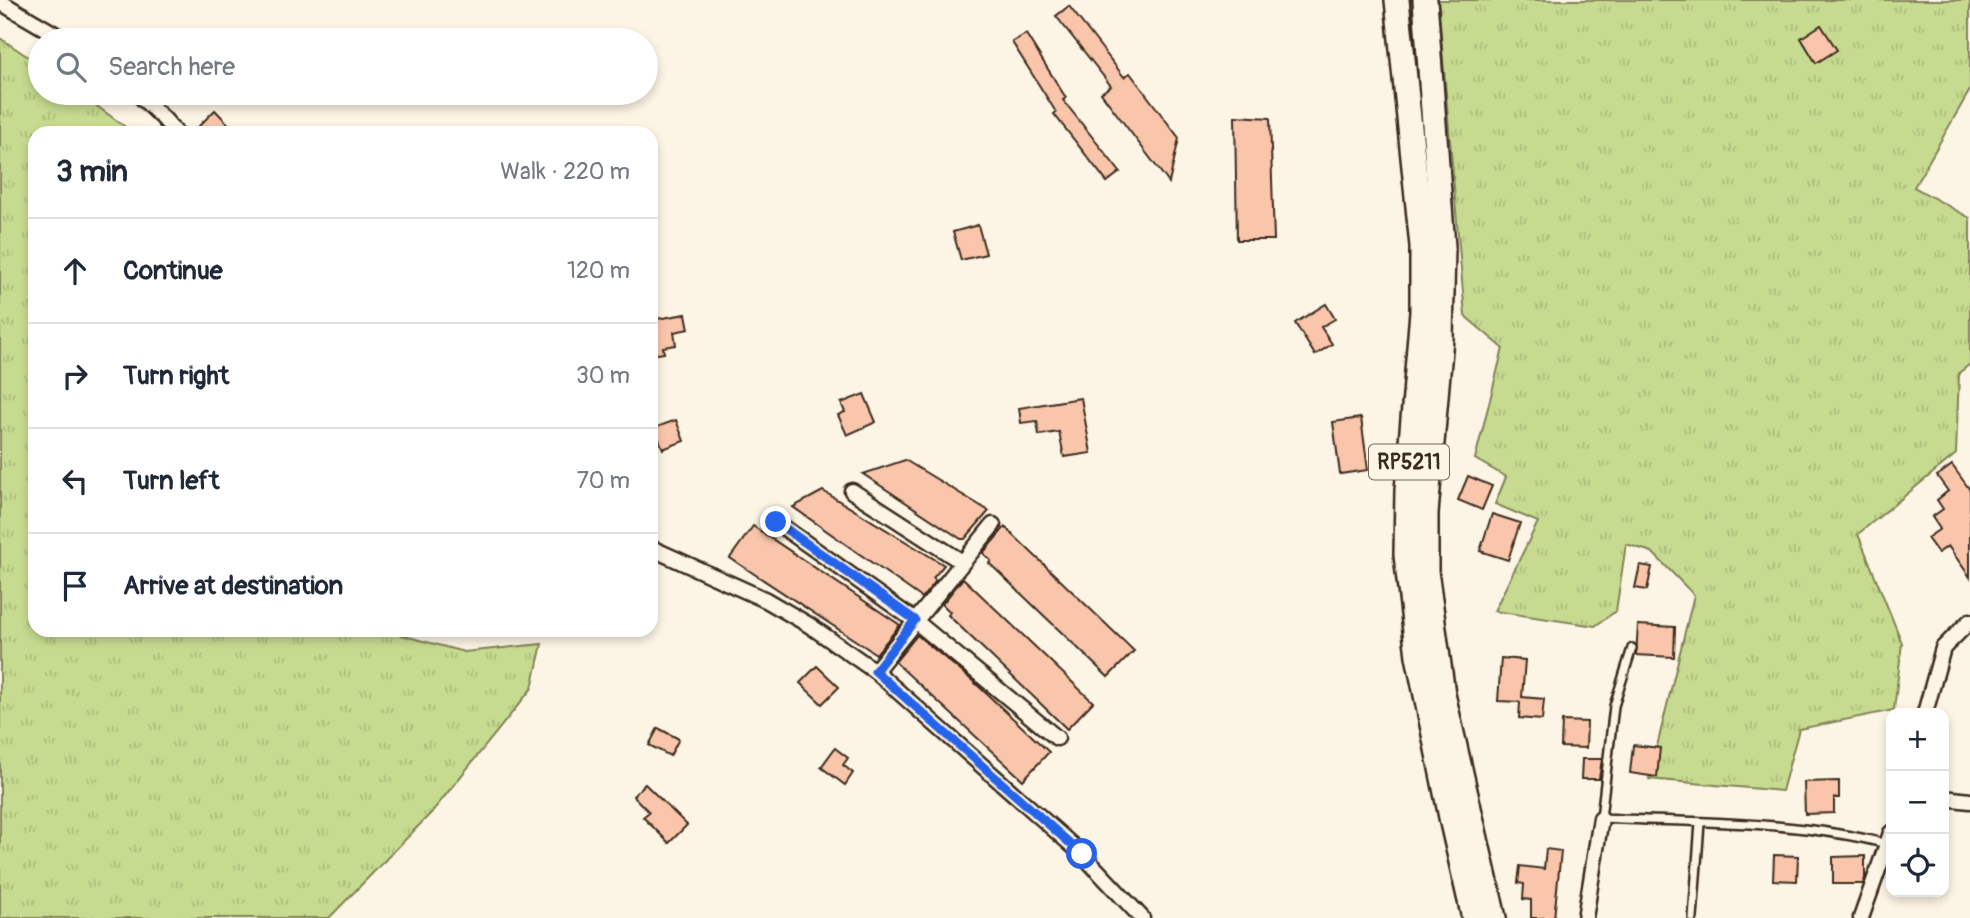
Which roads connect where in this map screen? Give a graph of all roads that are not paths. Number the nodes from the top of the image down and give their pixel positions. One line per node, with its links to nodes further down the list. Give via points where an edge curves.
1 (1397, 0): 25 (main road, RP5211, via 1422,246 1406,555 1418,656)
2 (1425, 0): 26 (main road, RP5211, via 1443,247 1426,571 1443,694)
3 (0, 2): 4 (street)
4 (44, 28)
5 (149, 105): 6 (street)
6 (170, 126)
7 (852, 491): 11 (street)
8 (776, 522): 12 (street)
9 (993, 525): 11 (street)
10 (658, 551): 15 (street, via 766,600)
11 (962, 562): 12 (street)
12 (915, 620): 15 (street); 17 (street)
13 (1970, 621): 16 (street, via 1942,648)
14 (1632, 648): 20 (lane, via 1614,706)
15 (875, 671): 24 (street, via 1082,854)
16 (1926, 708)
17 (1057, 738)
18 (1949, 799): 19 (street)
19 (1970, 801)
20 (1601, 818): 21 (lane); 27 (street)
21 (1700, 823): 22 (lane); 28 (lane)
22 (1886, 839)
23 (1886, 847): 29 (street)
24 (1142, 918)
25 (1475, 918)
26 (1494, 918)
27 (1585, 918)
28 (1693, 918)
29 (1861, 918)

